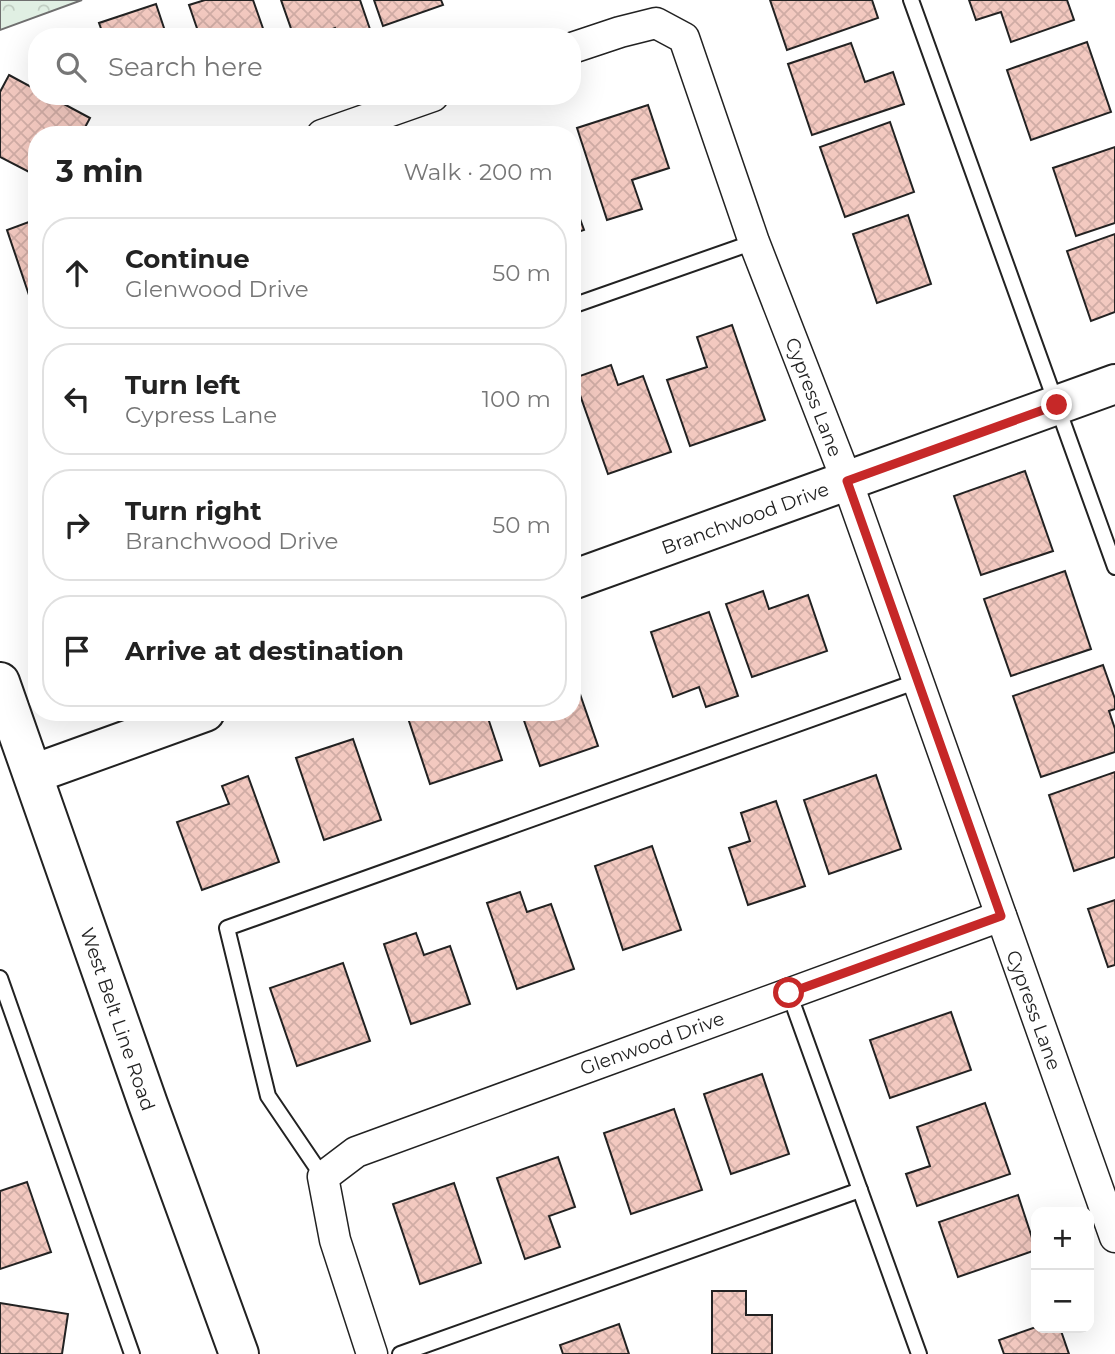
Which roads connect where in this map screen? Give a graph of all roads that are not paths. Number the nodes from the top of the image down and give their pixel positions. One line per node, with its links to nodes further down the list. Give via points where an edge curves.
1 (911, 0): 8 (lane)
2 (581, 45): 5 (street, Cypress Lane, via 656,23 684,37)
3 (407, 105): 4 (street)
4 (347, 126)
5 (754, 242): 6 (lane); 9 (street, Cypress Lane)
6 (581, 303)
7 (1115, 384): 8 (street, Branchwood Drive)
8 (1057, 405): 9 (street, Branchwood Drive); 10 (lane)
9 (847, 481): 11 (street, Branchwood Drive); 12 (street, Cypress Lane)
10 (1115, 567)
11 (581, 577)
12 (918, 681): 16 (street, Cypress Lane); 19 (lane, via 227,928 268,1096)
13 (0, 682): 15 (street, West Belt Line Road)
14 (180, 721): 15 (street)
15 (33, 774): 23 (street, West Belt Line Road)
16 (1001, 916): 18 (street, Glenwood Drive); 21 (street, Cypress Lane)
17 (2, 988): 22 (lane)
18 (789, 993): 19 (street, Glenwood Drive, via 356,1152); 20 (lane)
19 (324, 1184): 24 (street, via 335,1240)
20 (860, 1190): 25 (lane); 26 (lane)
21 (1115, 1237)
22 (132, 1354)
23 (239, 1354)
24 (372, 1354)
25 (400, 1354)
26 (919, 1354)

